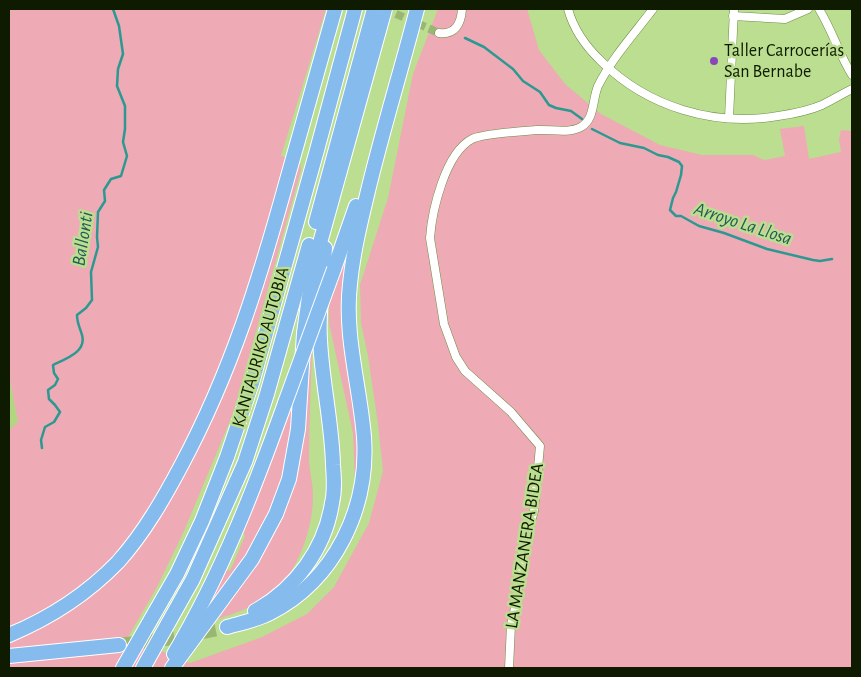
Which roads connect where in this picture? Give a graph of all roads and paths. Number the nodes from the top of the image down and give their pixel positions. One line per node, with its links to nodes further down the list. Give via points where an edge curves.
1 (335, 9): 19 (highway, via 248,312 222,383 197,436 155,511 118,561 86,592 67,605)
2 (355, 9): 22 (highway, KANTAURIKO AUTOBIA, via 257,364 230,448 177,574)
3 (374, 9): 23 (highway, via 283,339 245,462 193,579)
4 (385, 9): 18 (highway)
5 (417, 9): 17 (highway)
6 (462, 9): 12 (street, via 457,27 445,34)
7 (568, 9): 13 (street, via 587,47)
8 (653, 9): 13 (street, LA MANZANERA BIDEA)
9 (808, 9): 11 (street, via 785,19)
10 (819, 9): 14 (street)
11 (734, 12): 16 (street)
12 (438, 33)
13 (608, 68): 16 (street, via 640,93 663,104 686,112); 26 (street, LA MANZANERA BIDEA, via 593,99 592,113 580,127 564,131 537,130 482,136 471,140 450,165 431,224 430,238 444,324 456,357 465,371 511,412 540,446 534,511 520,561 511,625)
14 (852, 75)
15 (852, 90): 16 (street, via 821,105 791,114)
16 (730, 118)
17 (379, 144): 18 (highway, via 349,286 351,349 365,464 356,513 347,535 325,569 306,588 269,614 227,627 265,606 293,582 321,540 332,504 332,441 320,338 325,244); 24 (highway, KANTAURIKO AUTOBIA, bridge, via 260,470 206,596)
18 (341, 169): 25 (highway, via 319,242 307,302 298,429 289,479 276,514 252,559)
19 (9, 634)
20 (119, 645): 21 (highway)
21 (9, 656)
22 (123, 668)
23 (143, 668)
24 (165, 668)
25 (172, 668)
26 (509, 668)

